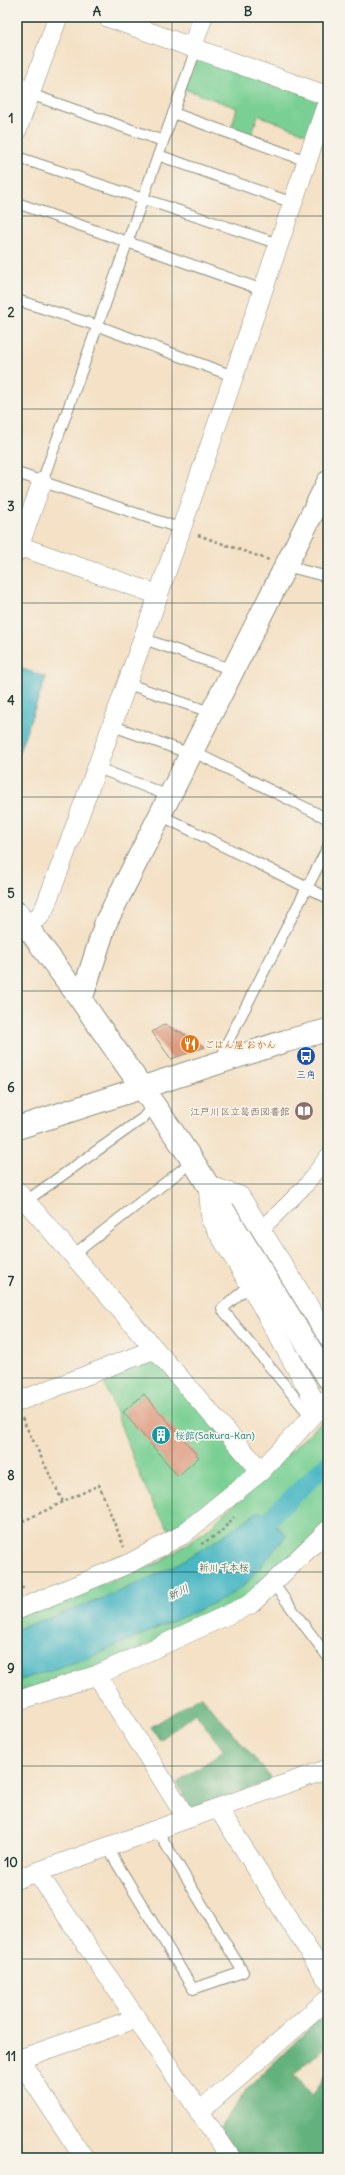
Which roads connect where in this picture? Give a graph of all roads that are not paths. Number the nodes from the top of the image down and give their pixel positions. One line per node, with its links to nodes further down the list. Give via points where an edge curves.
1 (58, 17): 5 (street)
2 (107, 17): 4 (street)
3 (203, 17): 4 (street)
4 (194, 48): 6 (street); 8 (lane)
5 (26, 88): 9 (street); 10 (lane)
6 (328, 96)
7 (328, 100): 13 (street)
8 (173, 113): 10 (lane); 13 (lane)
9 (17, 130)
10 (163, 141): 11 (lane)
11 (158, 155): 14 (lane); 16 (lane)
12 (17, 157): 14 (lane)
13 (307, 161): 16 (street)
14 (143, 199): 17 (lane); 18 (lane)
15 (17, 203): 17 (lane)
16 (293, 203): 18 (street)
17 (128, 242): 19 (lane); 21 (lane)
18 (278, 244): 19 (street)
19 (263, 290): 22 (street)
20 (17, 300): 21 (lane)
21 (98, 326): 22 (lane); 24 (lane)
22 (233, 376): 26 (street)
23 (17, 473): 24 (lane)
24 (42, 482): 26 (lane); 27 (street)
25 (328, 482): 28 (street)
26 (182, 530): 30 (street)
27 (18, 549): 30 (street)
28 (286, 566): 29 (lane); 32 (street)
29 (328, 578)
30 (159, 595): 31 (street)
31 (144, 639): 32 (lane); 33 (street)
32 (233, 670): 34 (street)
33 (128, 684): 34 (lane); 35 (street)
34 (213, 713): 36 (street)
35 (113, 726): 36 (lane); 37 (street)
36 (191, 752): 38 (street); 40 (lane)
37 (98, 768): 38 (lane); 44 (street, via 45,907 39,917)
38 (169, 796): 39 (street)
39 (160, 815): 42 (lane); 45 (street, via 106,922)
40 (328, 819)
41 (328, 847): 42 (lane)
42 (307, 888): 43 (lane); 47 (lane, via 225,1047)
43 (328, 898)
44 (21, 919): 45 (street)
45 (81, 1000): 48 (street)
46 (328, 1030): 47 (street, via 286,1041)
47 (220, 1064): 48 (street)
48 (149, 1096): 49 (street); 51 (street); 53 (lane, via 143,1118)
49 (17, 1128)
50 (328, 1155): 54 (street, via 306,1185)
51 (193, 1161): 52 (street); 55 (lane)
52 (208, 1185): 54 (street, via 240,1196); 56 (street, via 210,1220); 59 (street)
53 (21, 1196): 55 (street)
54 (262, 1230): 57 (street)
55 (73, 1255): 58 (street)
56 (250, 1285): 61 (street); 61 (lane, via 222,1309)
57 (328, 1337)
58 (155, 1349): 60 (street); 62 (street)
59 (328, 1378)
60 (19, 1408)
61 (320, 1409): 62 (street)
62 (261, 1470): 65 (street, via 182,1535 130,1563)
63 (328, 1530): 64 (street)
64 (272, 1582): 66 (lane); 67 (street, via 251,1604)
65 (17, 1610)
66 (328, 1657)
67 (97, 1675): 68 (street); 71 (street)
68 (17, 1701)
69 (326, 1774): 70 (street)
70 (218, 1808): 71 (street); 76 (street)
71 (187, 1819): 72 (street)
72 (157, 1830): 73 (street); 73 (lane, via 243,1972 193,1989)
73 (107, 1847): 74 (street)
74 (37, 1872): 75 (street); 78 (street)
75 (17, 1879)
76 (328, 1982)
77 (328, 1999): 80 (street)
78 (135, 2019): 79 (street); 80 (street)
79 (18, 2058): 81 (street)
80 (199, 2112): 82 (street)
81 (84, 2158)
82 (230, 2158)

